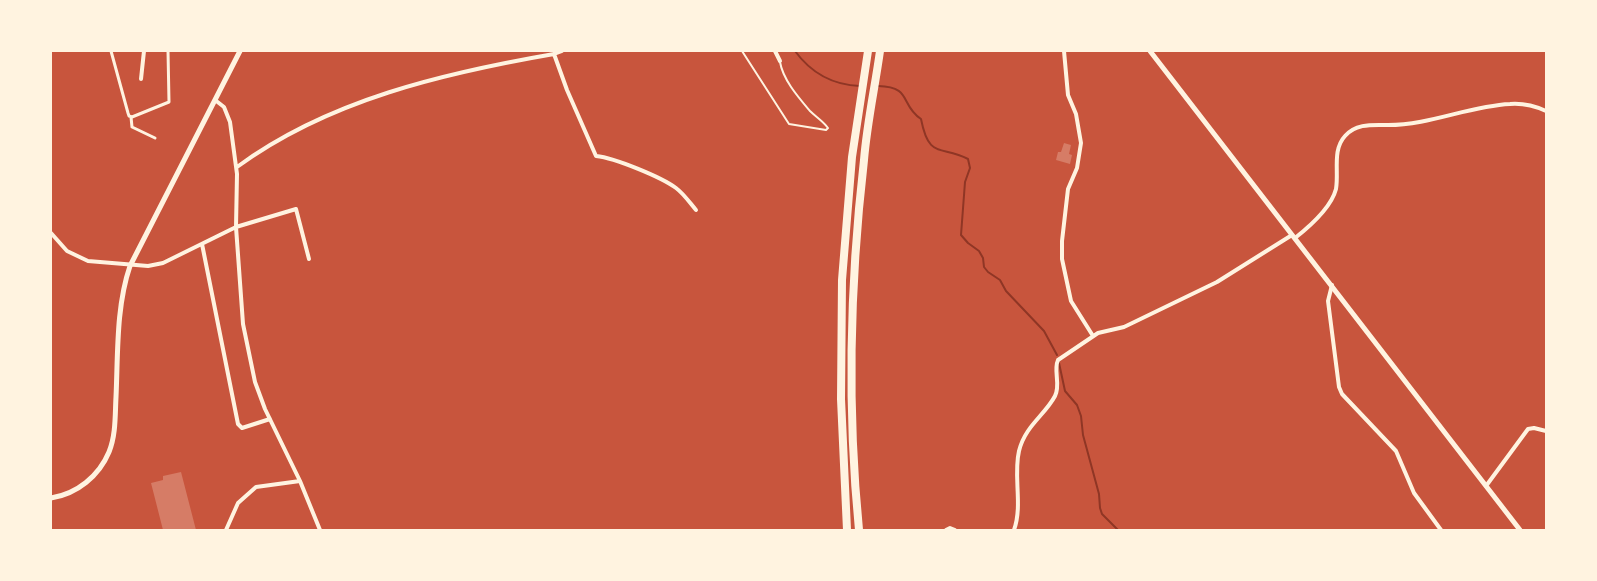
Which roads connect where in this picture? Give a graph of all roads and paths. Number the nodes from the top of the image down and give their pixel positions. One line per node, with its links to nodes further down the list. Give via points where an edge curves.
1 (111, 51): 17 (street)
2 (144, 51): 14 (street)
3 (168, 51): 17 (street, via 170,102)
4 (562, 51): 12 (street)
5 (742, 51): 13 (lane, via 789,124 826,130 826,124 794,90 781,70)
6 (775, 51): 13 (street)
7 (868, 51): 36 (highway, via 852,157 842,280 841,399)
8 (880, 51): 37 (highway, via 864,159 853,293 852,398)
9 (1064, 51): 28 (street, via 1068,95 1081,143 1068,189 1062,259 1071,301)
10 (1150, 51): 23 (street)
11 (239, 52): 15 (street)
12 (554, 54): 19 (street, via 387,92 291,132); 20 (street, via 596,156 636,168 677,188)
13 (780, 61)
14 (141, 79)
15 (215, 100): 19 (street, via 224,107 230,122); 26 (street)
16 (1546, 111): 23 (street, via 1530,105 1507,104 1419,123 1370,124 1351,130 1339,146 1334,195 1308,227)
17 (131, 117): 18 (street, via 132,127)
18 (155, 138)
19 (236, 168): 21 (street)
20 (696, 210)
21 (236, 227): 24 (street); 25 (street, via 296,208); 29 (street, via 243,324 255,382)
22 (51, 233): 26 (street, via 67,251 88,261)
23 (1293, 236): 27 (street); 28 (street, via 1217,282 1124,327)
24 (202, 244): 26 (street, via 163,263); 29 (street, via 238,424 242,428)
25 (309, 259)
26 (129, 266): 33 (street, via 122,296 110,450 87,482 70,493)
27 (1332, 285): 32 (street); 41 (street, via 1328,302 1342,394 1396,451 1414,493)
28 (1093, 336): 40 (street, via 1058,360 1054,397 1019,450)
29 (270, 419): 31 (street)
30 (1546, 431): 32 (street, via 1528,429)
31 (300, 481): 34 (street, via 255,487 238,503); 35 (street)
32 (1486, 486): 42 (street)
33 (51, 498)
34 (226, 530)
35 (320, 530)
36 (847, 530)
37 (859, 530)
38 (946, 530): 39 (street)
39 (955, 530)
40 (1014, 530)
41 (1442, 530)
42 (1521, 530)

